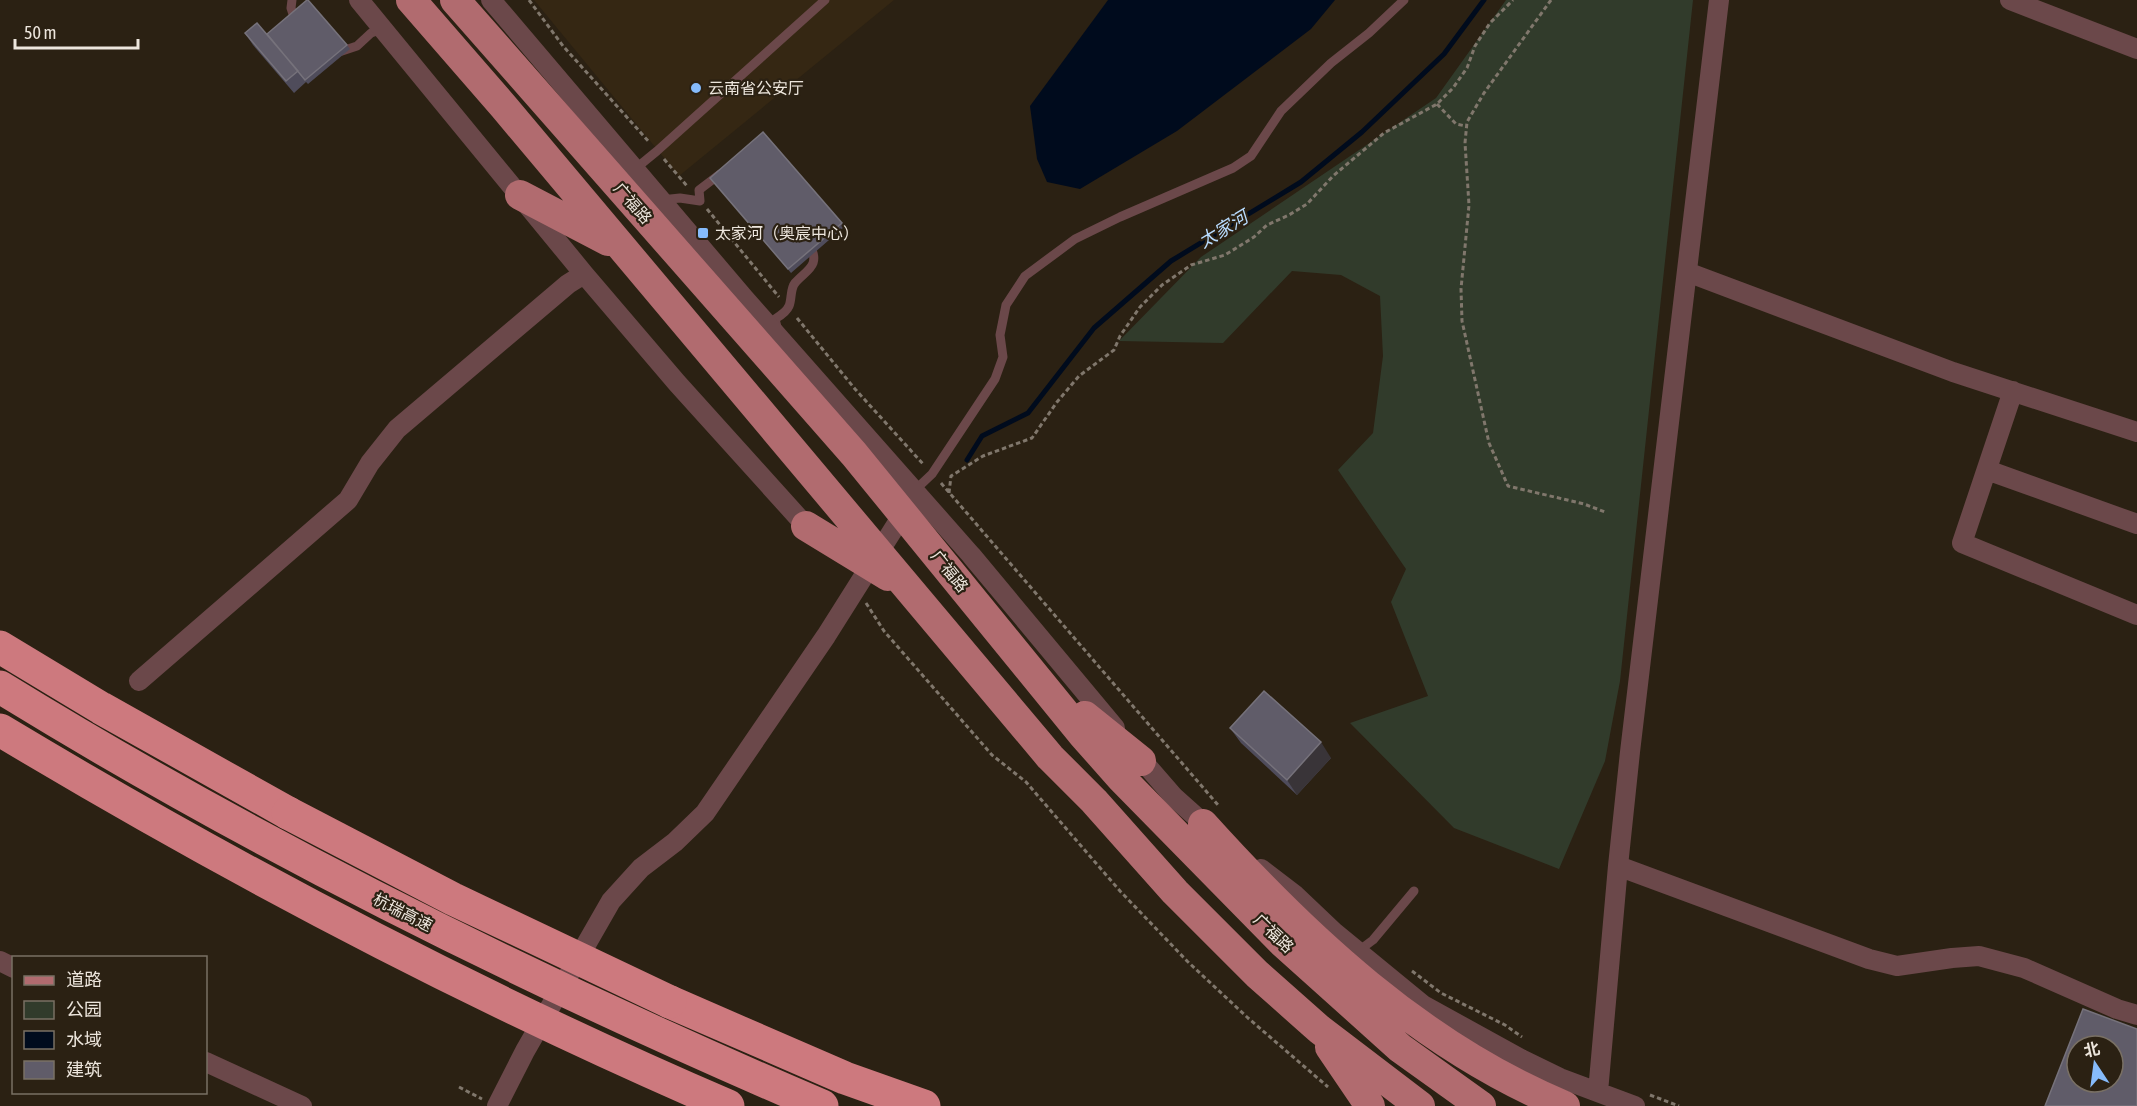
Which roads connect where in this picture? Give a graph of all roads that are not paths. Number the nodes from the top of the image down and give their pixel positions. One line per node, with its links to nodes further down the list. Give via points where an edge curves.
1 (292, 0): 11 (lane, via 295,23)
2 (359, 0): 10 (street)
3 (411, 0): 19 (main road)
4 (455, 0): 25 (main road, 广福路)
5 (490, 0): 15 (street)
6 (825, 0): 15 (lane)
7 (1404, 0): 27 (lane, via 1281,111 1251,156 1233,168 1075,239 1025,276 1006,305 1000,335 1003,357 995,379)
8 (1719, 0): 20 (street)
9 (2010, 0): 12 (street)
10 (384, 29): 13 (lane, via 371,33 357,45 336,53); 16 (street)
11 (303, 32)
12 (2137, 50)
13 (327, 51)
14 (728, 168): 17 (lane, via 699,190 700,201)
15 (635, 169): 17 (street)
16 (520, 195): 19 (main road); 21 (street)
17 (661, 200): 22 (street)
18 (801, 234): 22 (lane, via 813,251 812,263 809,272 793,285 789,308 775,319)
19 (622, 249): 30 (main road)
20 (1687, 272): 23 (street); 39 (street)
21 (584, 274): 29 (street); 33 (street, via 397,429 348,500)
22 (780, 339): 25 (main road); 27 (street)
23 (2013, 392): 24 (street); 26 (street)
24 (2137, 432)
25 (854, 454): 27 (main road, 广福路)
26 (1987, 470): 28 (street); 31 (street, via 1962,543)
27 (909, 502): 30 (street); 35 (main road, 广福路); 37 (street, via 1069,671)
28 (2137, 524)
29 (806, 526): 30 (main road)
30 (868, 569): 43 (main road, via 910,590 1050,757 1175,892); 47 (street, via 705,813 641,868 611,901)
31 (2137, 615)
32 (0, 647): 51 (highway, bridge, via 178,752 510,928 845,1078)
33 (139, 681)
34 (0, 687): 50 (highway, 杭瑞高速, bridge, via 181,793 398,910 587,1003)
35 (1045, 689): 37 (main road, via 1081,712); 54 (main road, 广福路, via 1122,779 1282,942 1400,1048)
36 (0, 730): 49 (highway, bridge, via 222,859 362,933 562,1031)
37 (1141, 761): 38 (street, via 1174,797)
38 (1214, 818): 41 (street); 55 (main road, via 1248,874 1295,922 1360,977 1456,1048)
39 (1618, 866): 42 (street, via 1897,966 1979,956 2024,968); 45 (street)
40 (1414, 891): 41 (lane)
41 (1357, 952): 45 (street, via 1423,1005 1521,1059)
42 (2137, 1014)
43 (1319, 1029): 52 (main road); 53 (main road)
44 (207, 1062): 48 (street)
45 (1598, 1092): 46 (street)
46 (1642, 1100)
47 (491, 1104)
48 (302, 1106)
49 (728, 1106)
50 (822, 1106)
51 (924, 1106)
52 (1370, 1106)
53 (1420, 1106)
54 (1481, 1106)
55 (1565, 1106)

